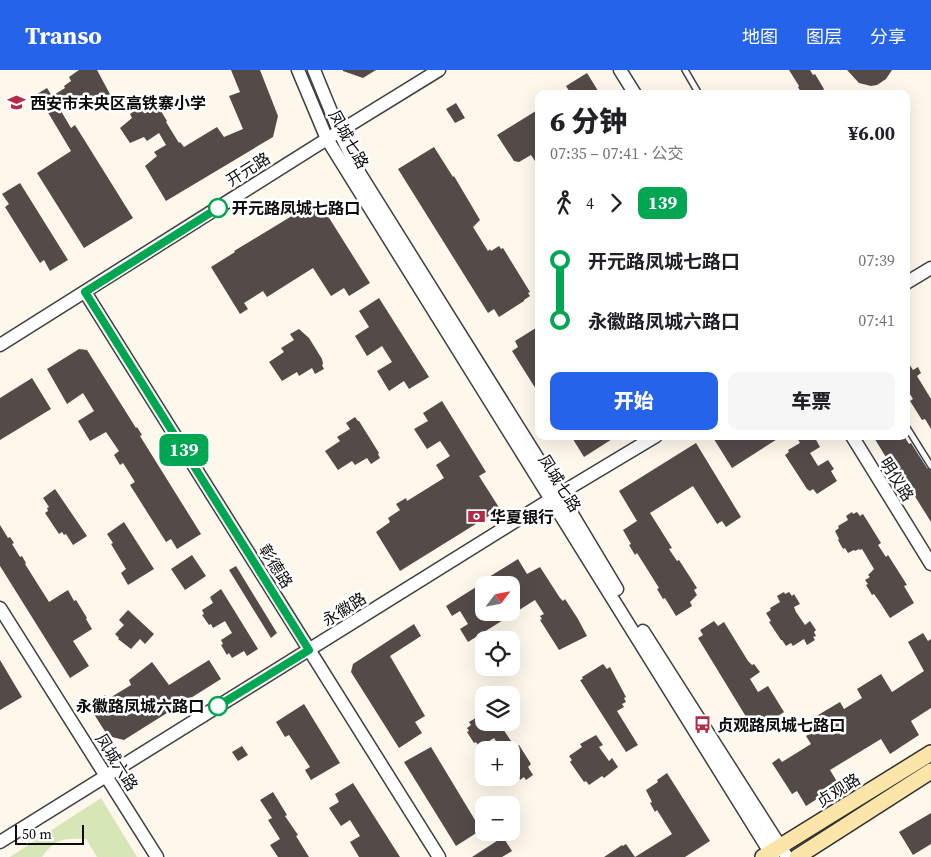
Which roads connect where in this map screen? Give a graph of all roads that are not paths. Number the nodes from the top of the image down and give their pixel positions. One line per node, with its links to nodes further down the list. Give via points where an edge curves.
1 (298, 70): 9 (street, 凤城七路)
2 (314, 70): 8 (street, 凤城七路)
3 (439, 70): 8 (street, 开元路)
4 (620, 70): 6 (street)
5 (685, 70): 7 (lane)
6 (632, 90)
7 (697, 90)
8 (339, 131): 9 (street, 开元路); 18 (street, 凤城七路, via 360,174)
9 (327, 139): 12 (street, 开元路); 18 (street, 凤城七路)
10 (931, 268): 11 (street)
11 (910, 281)
12 (85, 292): 13 (street, 开元路); 21 (street, 彰德路)
13 (0, 346)
14 (910, 432): 17 (lane)
15 (649, 440): 18 (street, 永徽路)
16 (854, 440): 19 (street, 明仪路)
17 (931, 466)
18 (556, 496): 21 (street, 永徽路); 26 (street, 凤城七路)
19 (931, 564)
20 (0, 608): 24 (street, 凤城六路)
21 (309, 650): 24 (street, 永徽路); 28 (street, 彰德路)
22 (931, 753): 26 (main road, 贞观路)
23 (931, 771): 29 (main road)
24 (107, 776): 25 (street, 永徽路); 27 (street, 凤城六路)
25 (0, 842)
26 (775, 854)
27 (157, 857)
28 (439, 857)
29 (797, 857)

